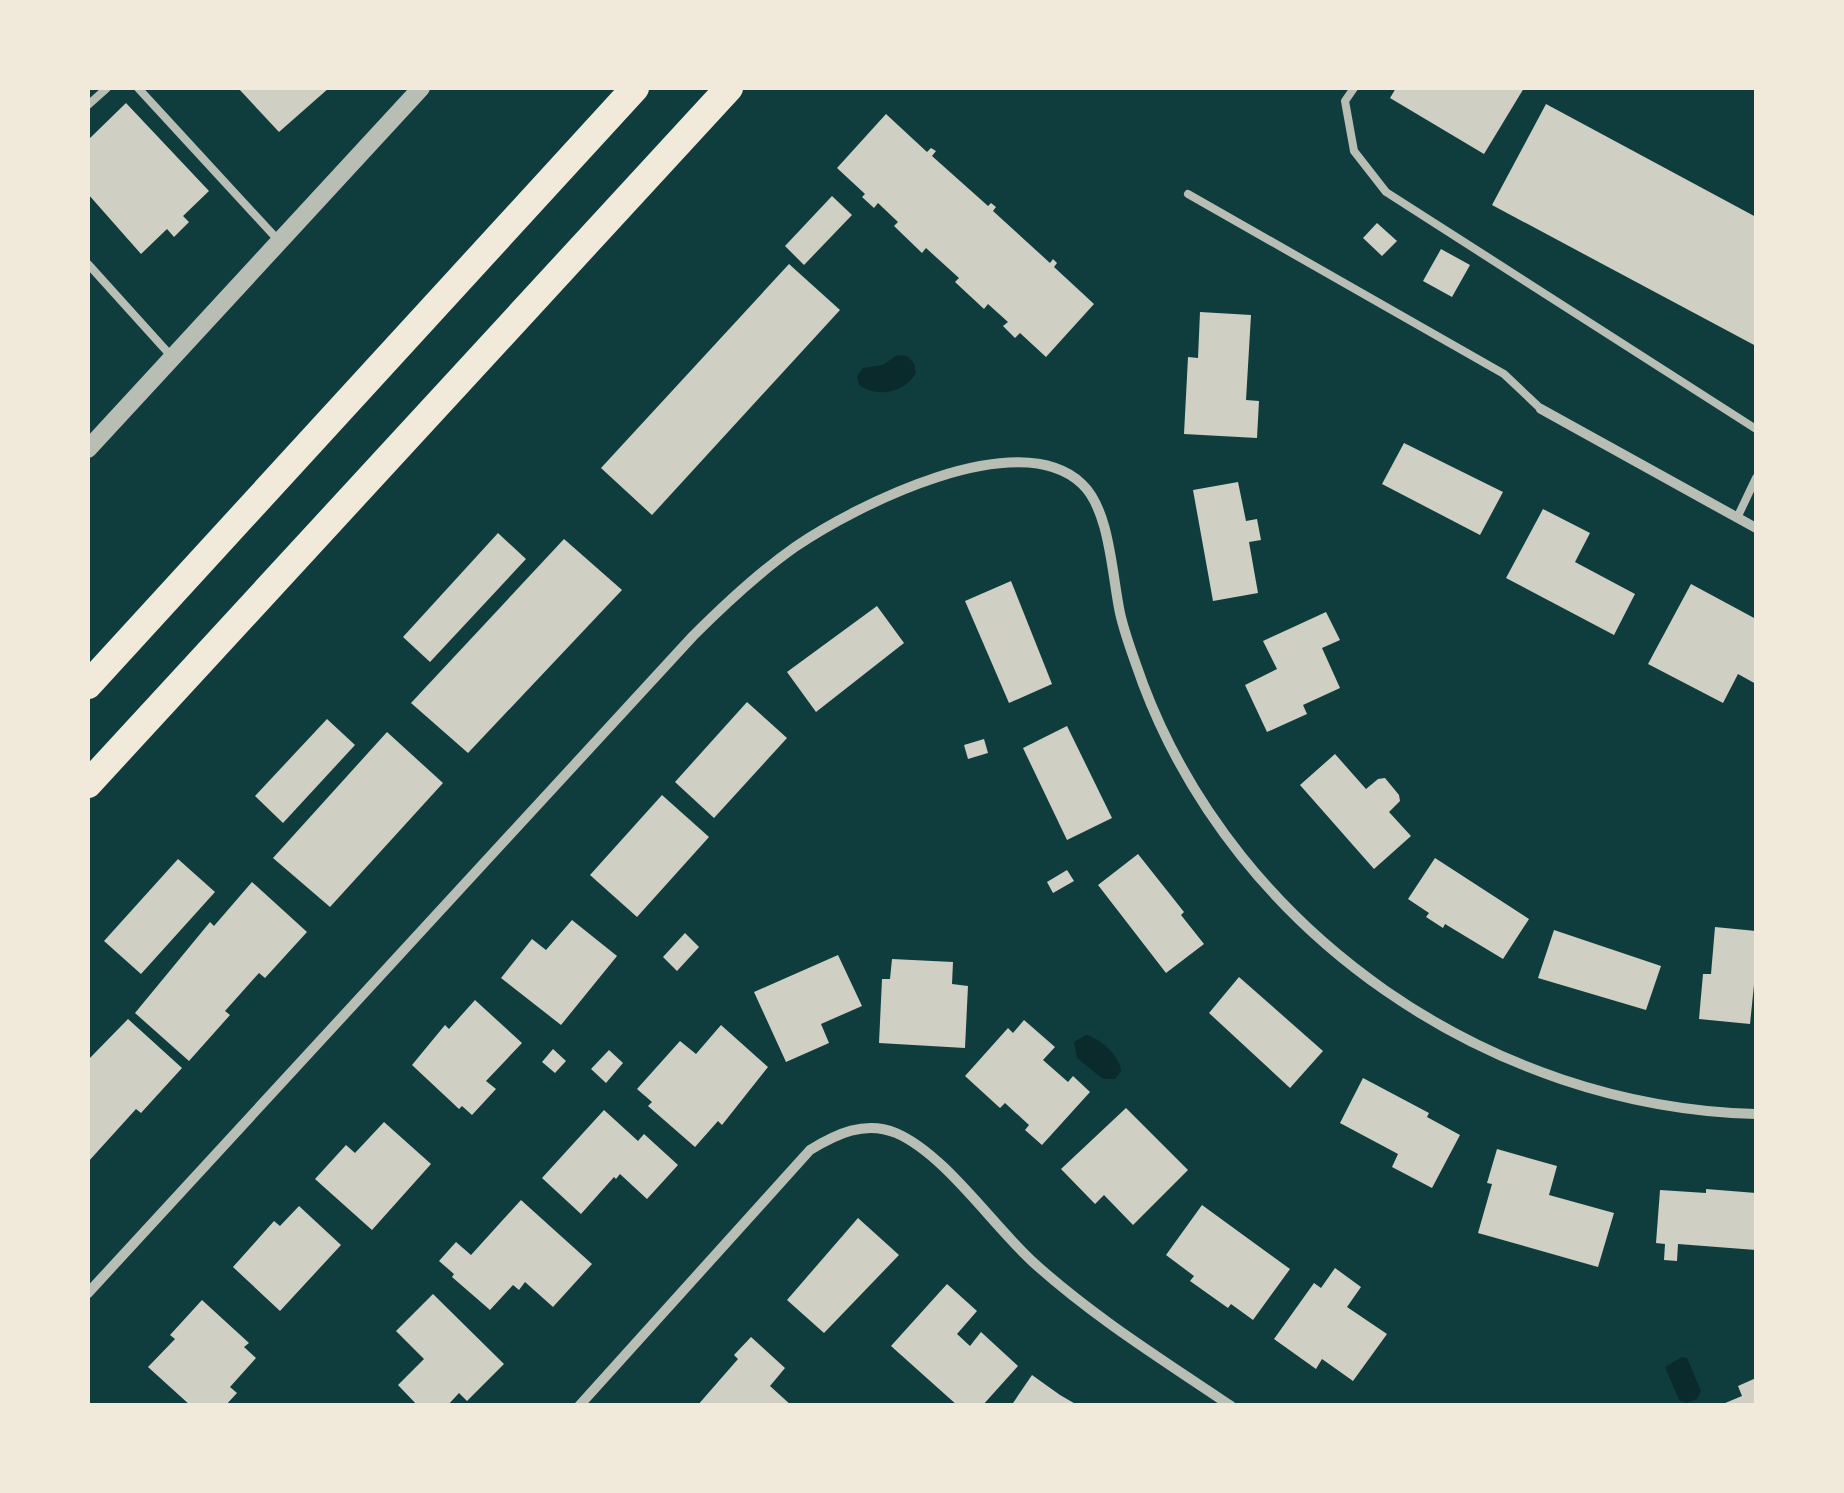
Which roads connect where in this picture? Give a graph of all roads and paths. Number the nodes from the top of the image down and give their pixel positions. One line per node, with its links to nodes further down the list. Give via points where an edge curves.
1 (107, 88): 7 (lane)
2 (138, 88): 9 (lane)
3 (635, 88): 18 (highway)
4 (728, 88): 19 (highway)
5 (1354, 88): 13 (lane, via 1345,101 1354,152 1386,192)
6 (415, 90): 9 (street)
7 (88, 106)
8 (1188, 194): 12 (lane, via 1504,374)
9 (279, 241): 11 (street)
10 (88, 264): 11 (lane)
11 (172, 357): 14 (street)
12 (1540, 409): 16 (street)
13 (1756, 428)
14 (88, 449)
15 (1756, 478): 16 (lane)
16 (1737, 518): 17 (street)
17 (1756, 528)
18 (88, 685)
19 (88, 784)
20 (1756, 1114): 21 (street, via 1642,1102 1500,1056 1358,972 1301,924 1212,818 1144,687 1121,618 1100,510 1080,481 1020,462 930,480 866,506 740,589)
21 (88, 1294)
22 (579, 1406): 23 (street, via 810,1150 838,1132 868,1129 892,1132 922,1148 1066,1291)
23 (1231, 1406)

